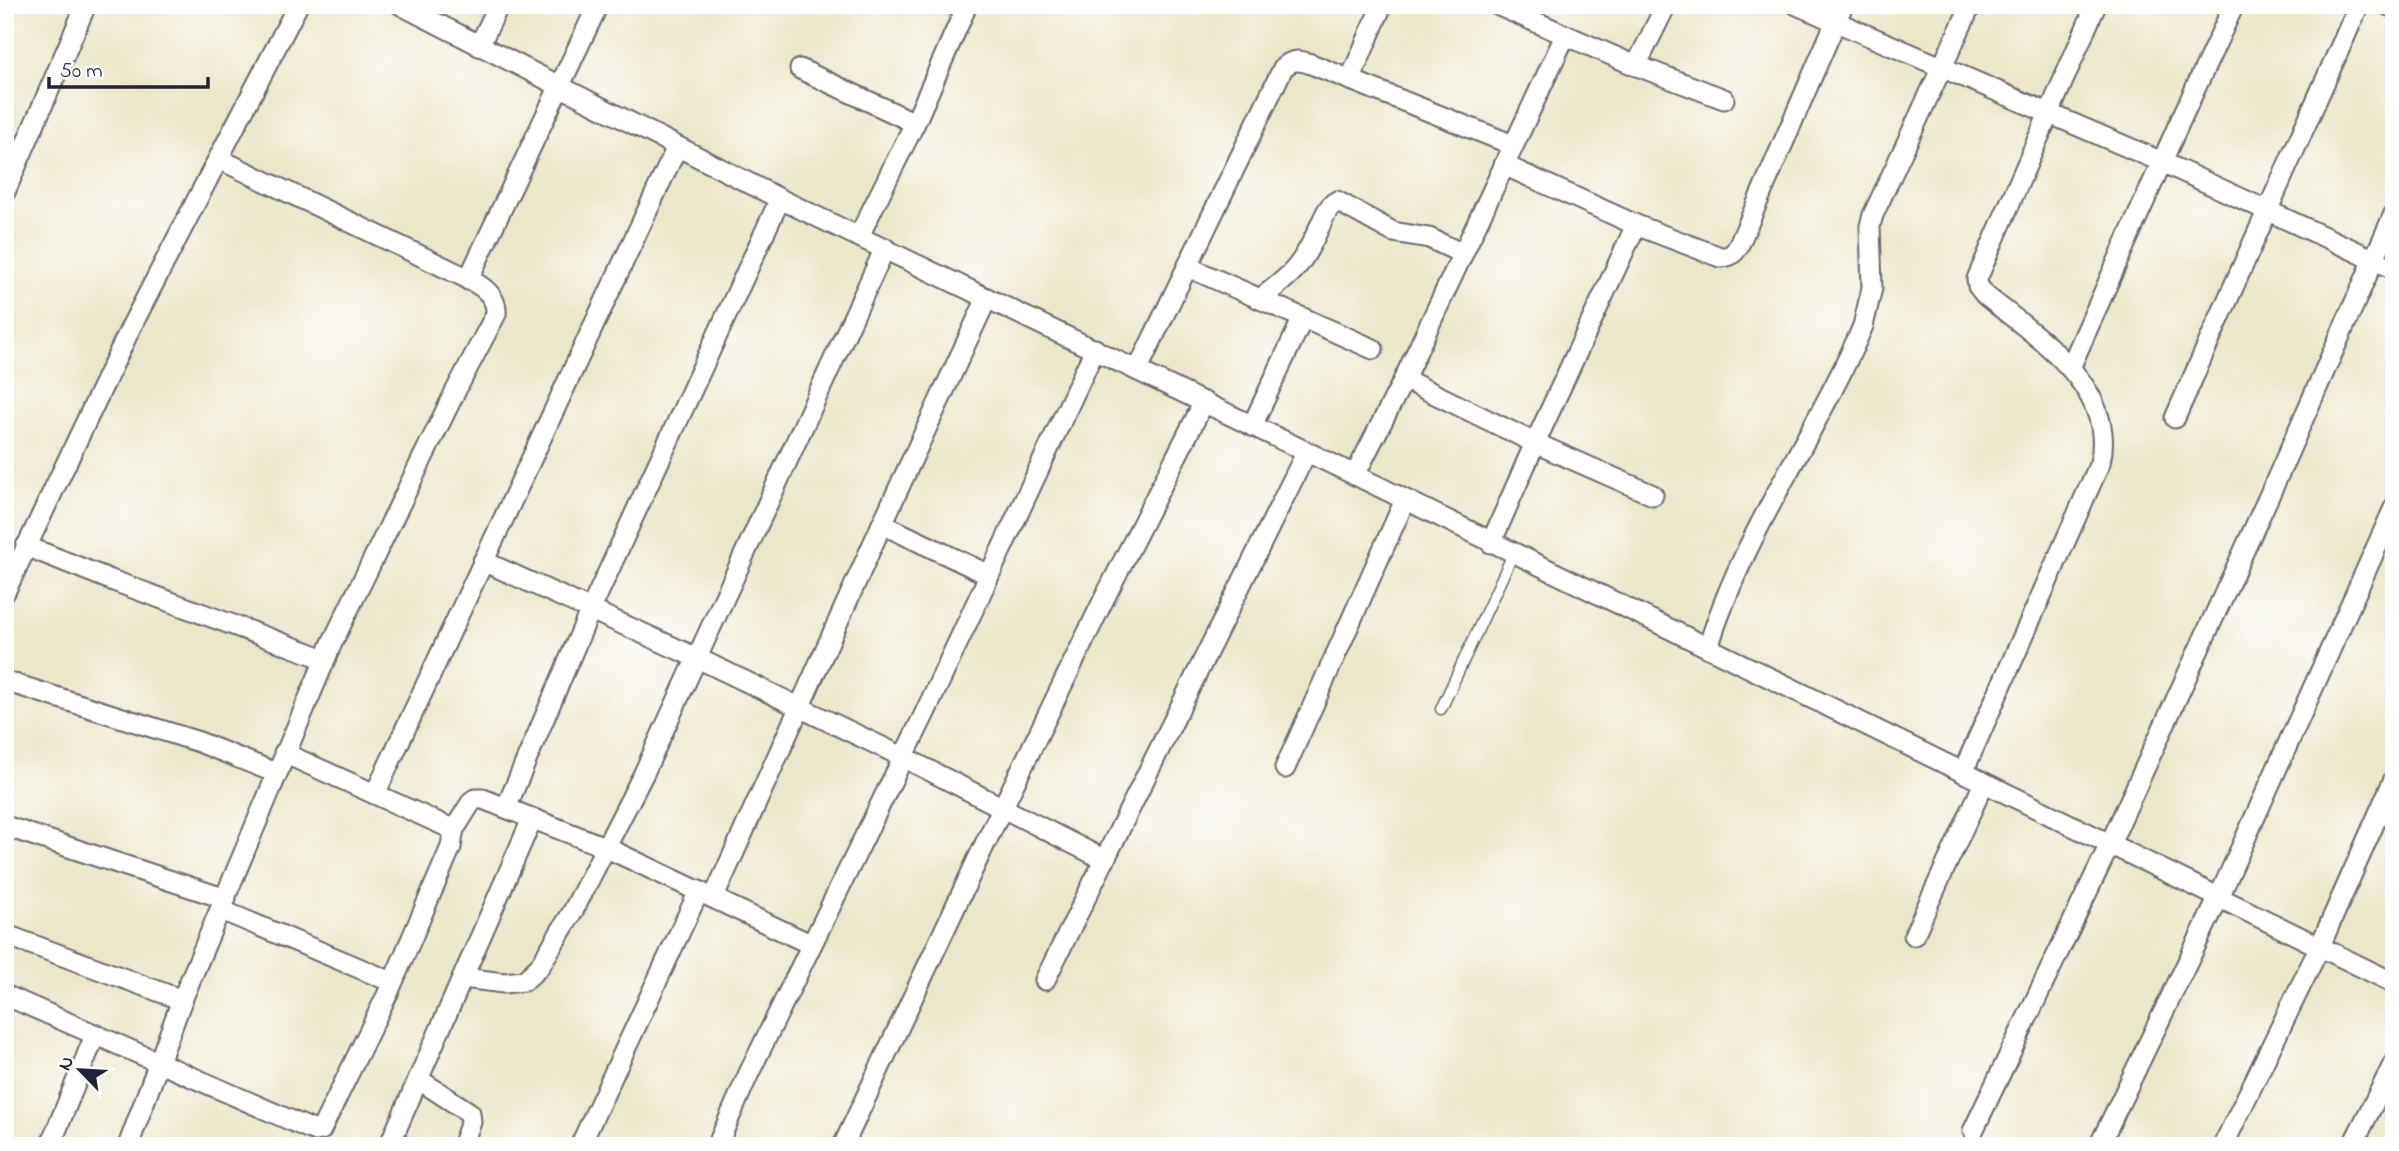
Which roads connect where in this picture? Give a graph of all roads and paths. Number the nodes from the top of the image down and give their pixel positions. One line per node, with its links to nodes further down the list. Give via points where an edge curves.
1 (86, 5): 33 (street)
2 (298, 5): 30 (street)
3 (401, 5): 19 (street)
4 (499, 5): 19 (street)
5 (598, 5): 24 (street)
6 (967, 5): 27 (street)
7 (1382, 5): 23 (street)
8 (1497, 5): 18 (street)
9 (1666, 5): 20 (street)
10 (1797, 5): 17 (street)
11 (1971, 5): 21 (street)
12 (2096, 5): 26 (street)
13 (2234, 5): 31 (street)
14 (2359, 5): 35 (street)
15 (2387, 5): 16 (street)
16 (2394, 8)
17 (1839, 13): 21 (street); 37 (street, via 1734,253 1720,257)
18 (1565, 36): 20 (street); 28 (street)
19 (479, 46): 24 (street)
20 (1636, 66): 25 (street)
21 (1943, 68): 26 (street); 70 (street, via 1870,226 1872,288 1863,326 1745,556)
22 (800, 69): 27 (street)
23 (1350, 80): 28 (street); 42 (street, via 1300,60 1283,68)
24 (559, 86): 29 (street); 44 (street)
25 (1724, 99)
26 (2049, 113): 31 (street); 50 (street, via 1977,279 1985,295)
27 (915, 123): 38 (street)
28 (1513, 145): 32 (street)
29 (677, 147): 34 (street); 66 (street)
30 (219, 159): 44 (street); 64 (street, via 132,325)
31 (2162, 162): 35 (street); 50 (street)
32 (1504, 165): 37 (street); 40 (street)
33 (5, 192)
34 (780, 200): 38 (street); 69 (street)
35 (2269, 211): 41 (street); 54 (street)
36 (2394, 214): 41 (street)
37 (1636, 225): 56 (street)
38 (859, 236): 39 (street)
39 (885, 248): 45 (street); 71 (street)
40 (1461, 253): 46 (street, via 1429,239 1392,232 1337,201 1301,264); 52 (street)
41 (2374, 260): 43 (street); 89 (street)
42 (1188, 267): 46 (street); 51 (street)
43 (2394, 269)
44 (468, 279): 72 (street, via 492,295 496,314)
45 (987, 298): 48 (street); 62 (street)
46 (1260, 299): 47 (street)
47 (1303, 318): 49 (street); 55 (street)
48 (1095, 349): 51 (street); 67 (street)
49 (1373, 349)
50 (2070, 368): 79 (street, via 2092,400 2103,430 2100,463)
51 (1138, 369): 53 (street)
52 (1404, 379): 56 (street); 58 (street)
53 (1204, 402): 55 (street); 84 (street)
54 (2175, 418)
55 (1252, 426): 57 (street)
56 (1535, 443): 59 (street); 63 (street)
57 (1306, 453): 58 (street); 91 (street)
58 (1355, 475): 60 (street)
59 (1653, 495)
60 (1405, 500): 63 (street); 78 (street)
61 (2394, 508): 93 (street)
62 (882, 524): 67 (street); 74 (street)
63 (1491, 543): 65 (street)
64 (26, 546): 68 (street); 72 (street)
65 (1513, 554): 70 (street); 75 (lane)
66 (483, 561): 69 (street); 83 (street)
67 (989, 575): 77 (street)
68 (5, 592)
69 (590, 611): 71 (street); 85 (street)
70 (1708, 648): 79 (street)
71 (697, 658): 74 (street); 90 (street)
72 (325, 659): 76 (street)
73 (5, 681): 80 (street, via 199,742)
74 (800, 708): 77 (street); 92 (street)
75 (1441, 709)
76 (284, 754): 80 (street); 83 (street)
77 (903, 757): 84 (street); 97 (street)
78 (1285, 768)
79 (1964, 772): 82 (street)
80 (276, 774): 94 (street)
81 (2394, 779): 98 (street)
82 (1984, 783): 89 (street); 95 (street)
83 (375, 794): 88 (street)
84 (1003, 807): 91 (street); 116 (street)
85 (506, 808): 86 (street); 88 (street, via 475,799)
86 (531, 819): 90 (street); 99 (street)
87 (5, 826): 94 (street)
88 (454, 828): 101 (street, via 451,847)
89 (2110, 844): 93 (street); 109 (street)
90 (607, 848): 92 (street); 99 (street, via 531,976 504,984)
91 (1105, 860): 100 (street)
92 (707, 894): 97 (street); 114 (street)
93 (2219, 897): 98 (street); 117 (street)
94 (223, 904): 101 (street); 104 (street)
95 (1914, 935)
96 (9, 936): 104 (street)
97 (810, 944): 115 (street)
98 (2320, 946): 102 (street); 118 (street)
99 (463, 978): 108 (street)
100 (1045, 980)
101 (392, 982): 106 (street, via 321,1130)
102 (2394, 983)
103 (5, 995): 105 (street)
104 (182, 1000): 106 (street)
105 (95, 1035): 106 (street); 110 (street)
106 (159, 1062): 111 (street)
107 (2394, 1063): 119 (street)
108 (418, 1079): 112 (street); 113 (street, via 470,1113)
109 (1973, 1131)
110 (50, 1146)
111 (128, 1146)
112 (389, 1146)
113 (462, 1146)
114 (580, 1146)
115 (717, 1146)
116 (844, 1146)
117 (2099, 1146)
118 (2223, 1146)
119 (2352, 1146)

